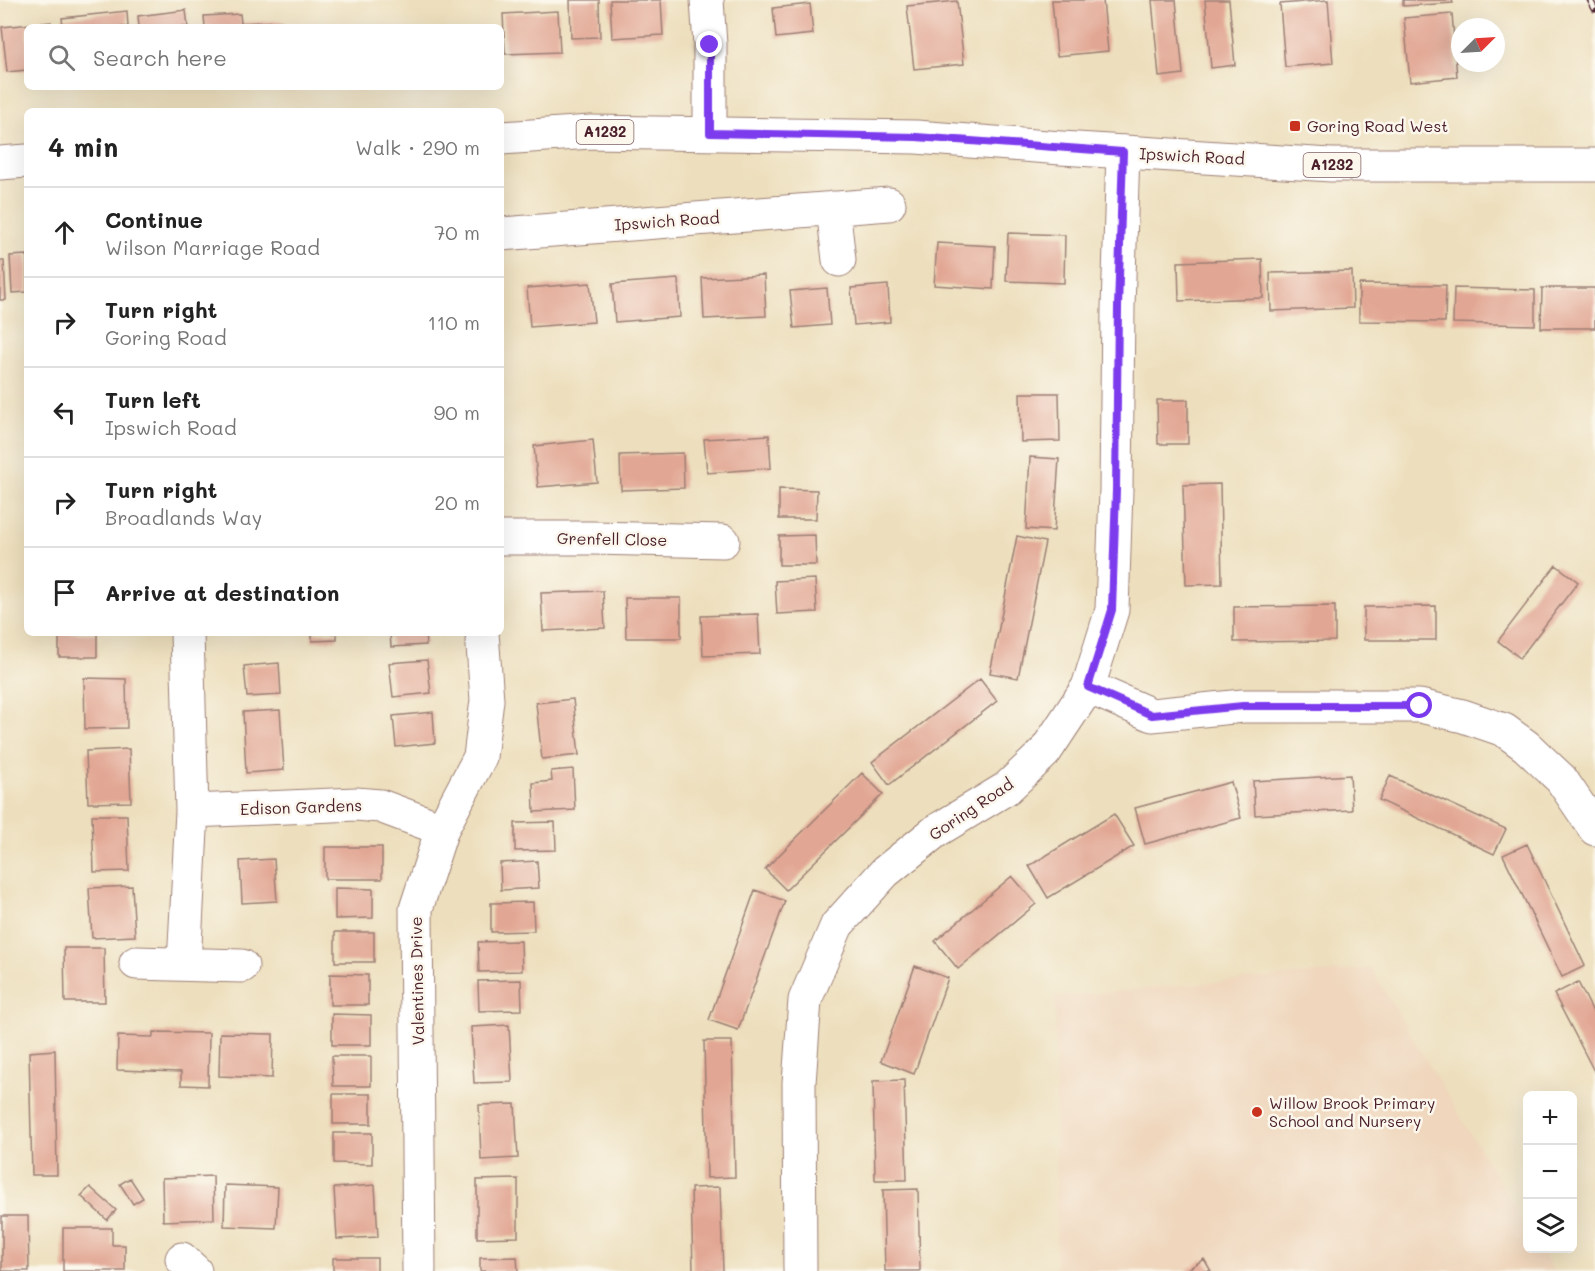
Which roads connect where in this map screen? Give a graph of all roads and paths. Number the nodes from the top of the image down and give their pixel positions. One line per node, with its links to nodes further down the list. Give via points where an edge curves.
1 (707, 0): 2 (street)
2 (710, 133): 3 (street, Ipswich Road / A1232, via 591,132); 4 (street, Ipswich Road / A1232, via 916,137)
3 (504, 138)
4 (1123, 152): 7 (street, Ipswich Road / A1232, via 1331,165); 16 (street, Goring Road, via 1112,610)
5 (24, 161): 6 (street)
6 (0, 163)
7 (1595, 165)
8 (889, 204): 9 (street, Ipswich Road)
9 (833, 208): 10 (street, Ipswich Road); 11 (street)
10 (504, 234)
11 (839, 260)
12 (504, 538): 13 (street, Grenfell Close)
13 (723, 541)
14 (187, 636): 17 (street)
15 (482, 636): 18 (street, Valentines Drive, via 487,700 480,757)
16 (1088, 687): 19 (street, via 1152,715 1243,706 1420,706 1463,716 1504,730 1526,746 1561,778); 24 (street, Goring Road, via 1045,752 1007,788 936,831 885,872 837,925 805,1000 799,1083)
17 (192, 811): 18 (street, Edison Gardens, via 356,804 380,806); 21 (street)
18 (442, 829): 23 (street, Valentines Drive, via 416,909)
19 (1595, 829)
20 (136, 963): 21 (street)
21 (184, 964): 22 (street)
22 (242, 966)
23 (419, 1271)
24 (800, 1271)

